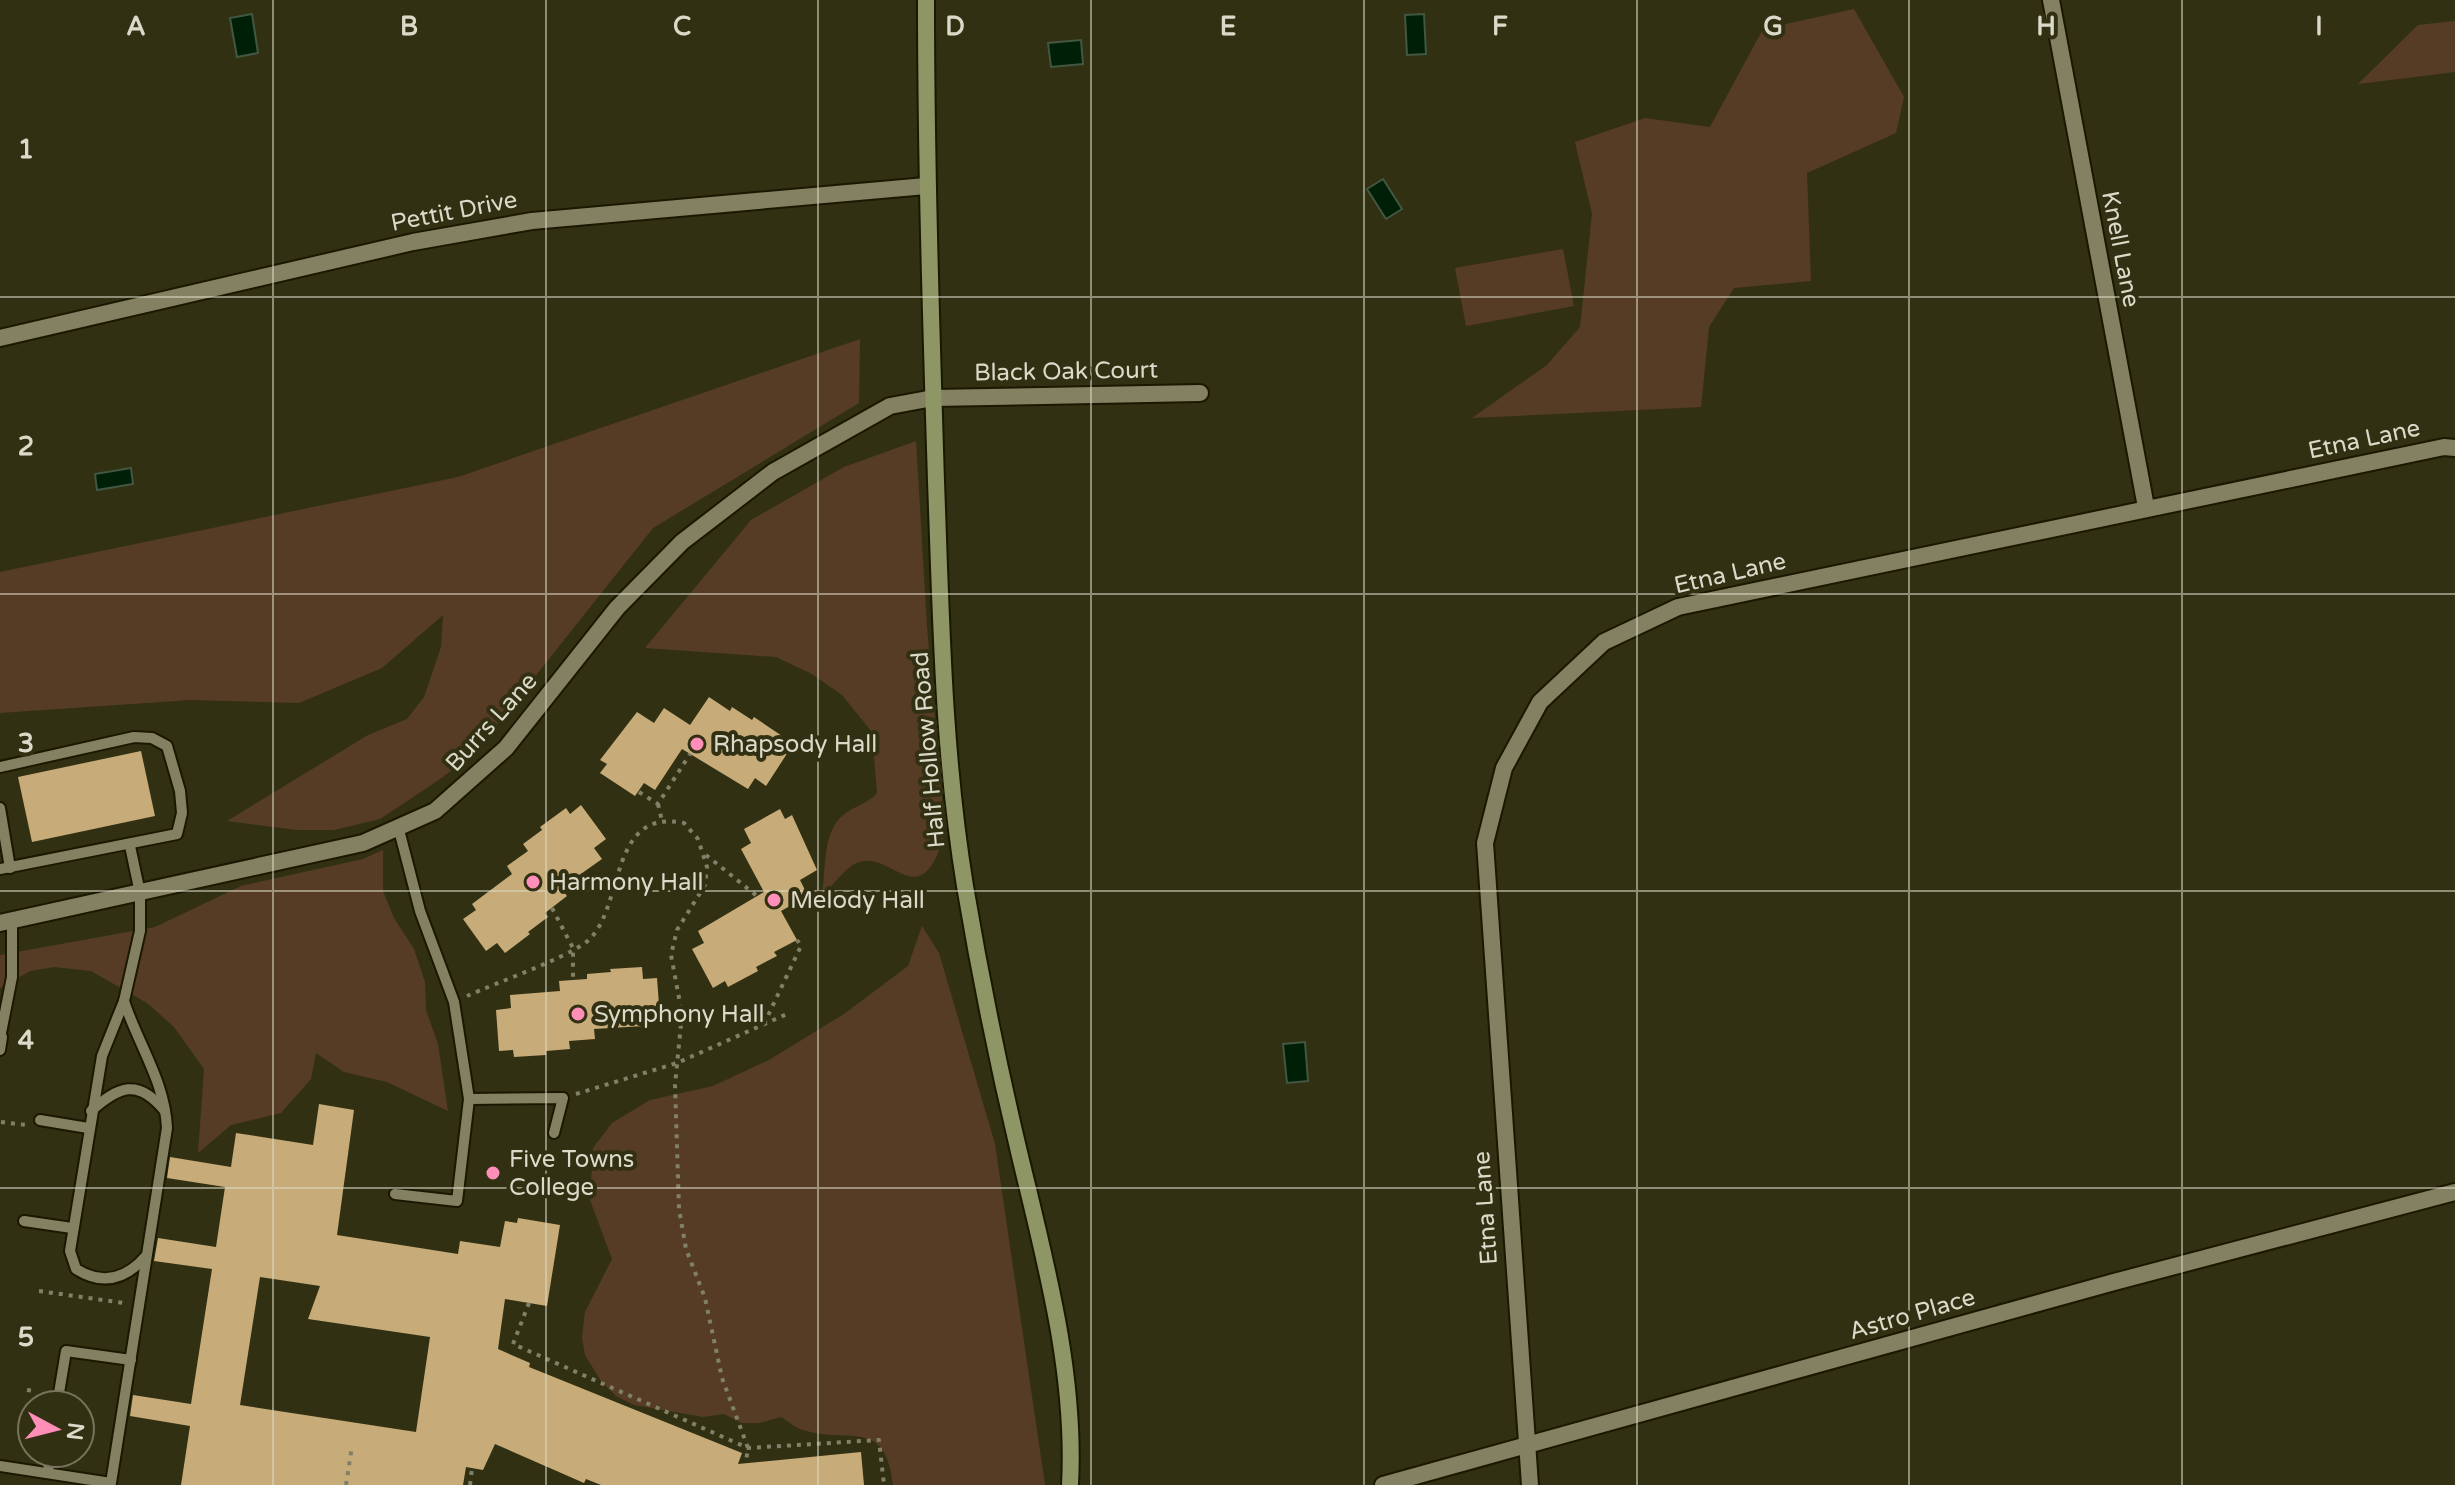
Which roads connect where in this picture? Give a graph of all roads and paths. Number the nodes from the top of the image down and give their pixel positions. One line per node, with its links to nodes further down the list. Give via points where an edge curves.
1 (926, 0): 3 (main road, Half Hollow Road)
2 (2051, 0): 8 (street, Knell Lane)
3 (926, 186): 4 (street, Pettit Drive, via 532,221 413,242); 6 (main road, Half Hollow Road)
4 (0, 338)
5 (1200, 393): 6 (street, Black Oak Court)
6 (933, 398): 15 (street, Burrs Lane, via 890,406 773,472 682,542 633,589 485,770 435,811); 63 (main road, Half Hollow Road, via 953,791 965,885 1005,1094 1052,1289 1069,1400)
7 (2455, 448): 8 (street, Etna Lane)
8 (2146, 507): 52 (street, Etna Lane, via 1678,607 1604,642 1540,702 1504,768 1485,843)
9 (690, 754): 12 (path)
10 (0, 767): 16 (lane, via 134,737 167,746 180,791 177,834)
11 (639, 792): 12 (path)
12 (658, 804): 14 (path)
13 (0, 808): 18 (lane)
14 (662, 821): 17 (path, via 684,823); 24 (path, via 637,836 624,854 606,916 585,942)
15 (399, 830): 19 (street, Burrs Lane, via 363,843); 27 (lane, via 420,911)
16 (130, 846): 18 (lane); 19 (lane)
17 (706, 855): 20 (path); 32 (path, via 705,885 673,941 671,955 682,1014)
18 (5, 868)
19 (140, 893): 22 (street, Burrs Lane); 26 (lane, via 140,931)
20 (757, 896)
21 (552, 908): 24 (path)
22 (3, 920): 30 (lane, via 12,977)
23 (797, 940): 29 (path, via 801,946)
24 (573, 948): 25 (path); 27 (path)
25 (573, 980)
26 (124, 1001): 35 (lane, via 102,1056); 36 (lane)
27 (454, 1002): 34 (lane)
28 (787, 1014): 29 (path)
29 (764, 1024): 32 (path)
30 (1, 1038): 31 (lane)
31 (0, 1050)
32 (677, 1063): 33 (path); 54 (path, via 681,1231 705,1298 722,1378)
33 (563, 1098): 34 (lane); 41 (lane)
34 (469, 1099): 43 (lane, via 457,1201)
35 (91, 1111): 36 (lane, via 120,1089 135,1089); 40 (lane)
36 (167, 1112): 46 (lane)
37 (40, 1120): 40 (lane)
38 (1, 1122): 39 (path)
39 (8, 1122)
40 (88, 1128): 45 (lane)
41 (554, 1133)
42 (2455, 1192): 52 (street, Astro Place)
43 (395, 1194)
44 (24, 1221): 45 (lane)
45 (72, 1228): 46 (lane, via 72,1261 88,1277 119,1277)
46 (147, 1255): 50 (lane)
47 (39, 1291): 48 (path)
48 (128, 1303)
49 (529, 1303): 54 (path, via 513,1344)
50 (131, 1360): 51 (lane, via 66,1351); 59 (lane, via 111,1483)
51 (60, 1389)
52 (1526, 1445): 64 (street, Astro Place); 65 (street, Etna Lane)
53 (352, 1446): 60 (path)
54 (748, 1448): 55 (path); 62 (path, via 879,1440)
55 (746, 1461)
56 (0, 1466): 59 (lane)
57 (472, 1468): 61 (path)
58 (48, 1469): 59 (lane)
59 (48, 1473)
60 (346, 1485)
61 (470, 1485)
62 (884, 1485)
63 (1070, 1485)
64 (1383, 1485)
65 (1530, 1485)

